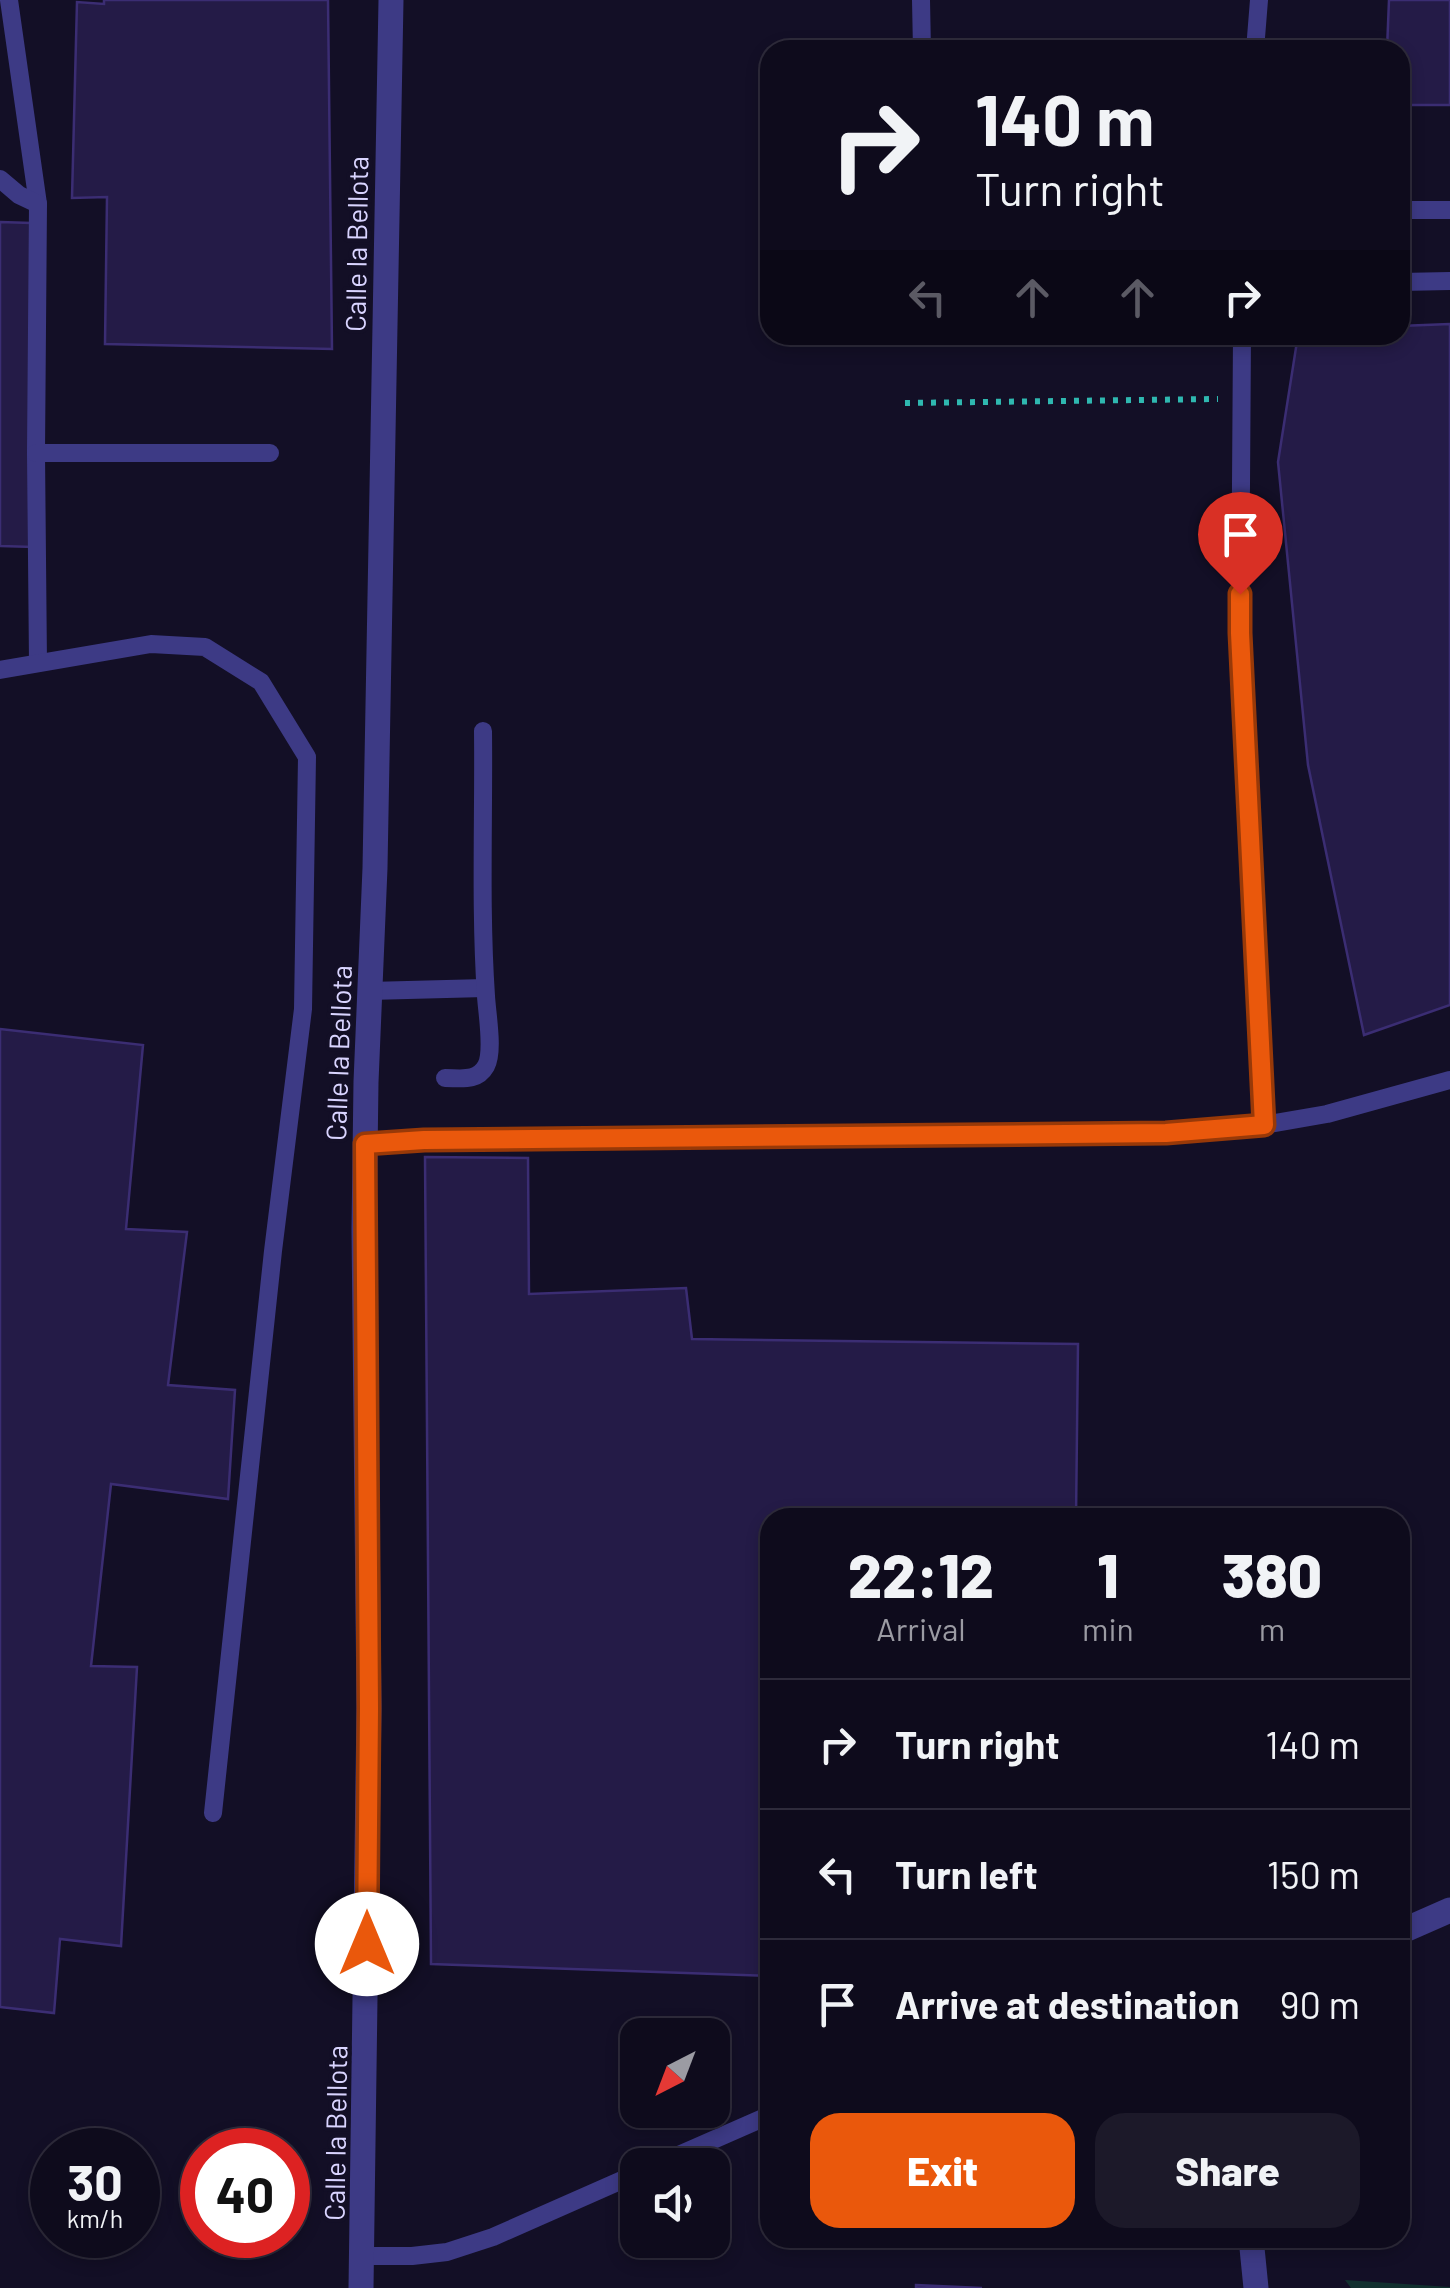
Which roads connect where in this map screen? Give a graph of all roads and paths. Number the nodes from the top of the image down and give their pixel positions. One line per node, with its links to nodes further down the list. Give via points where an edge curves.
1 (9, 0): 8 (lane)
2 (391, 0): 22 (street, Calle la Bellota)
3 (921, 0): 5 (lane)
4 (1259, 0): 6 (lane)
5 (922, 40)
6 (1256, 40)
7 (0, 179): 8 (lane)
8 (38, 204): 16 (lane)
9 (1410, 210): 10 (lane)
10 (1450, 210)
11 (1450, 281): 12 (lane)
12 (1410, 282)
13 (1242, 345): 14 (lane)
14 (1242, 398): 15 (path); 25 (lane, via 1240,633)
15 (904, 403)
16 (36, 453): 17 (lane); 18 (lane)
17 (270, 453)
18 (38, 662): 19 (lane); 27 (lane, via 151,644 205,647 261,682 307,757 303,1010)
19 (0, 670)
20 (483, 731): 21 (lane)
21 (485, 988): 22 (lane); 23 (lane, via 490,1059 470,1079)
22 (369, 991): 26 (street, Calle la Bellota)
23 (445, 1078)
24 (1450, 1080): 25 (lane)
25 (1264, 1125): 26 (lane, via 1166,1133)
26 (365, 1144): 34 (street, Calle la Bellota, via 369,1708)
27 (213, 1813)
28 (1450, 1910): 29 (street)
29 (1410, 1928)
30 (760, 2119): 31 (lane)
31 (695, 2148)
32 (620, 2181): 34 (lane, via 447,2252)
33 (1251, 2248): 36 (street)
34 (363, 2256): 35 (street, Calle la Bellota)
35 (361, 2288)
36 (1256, 2288)

